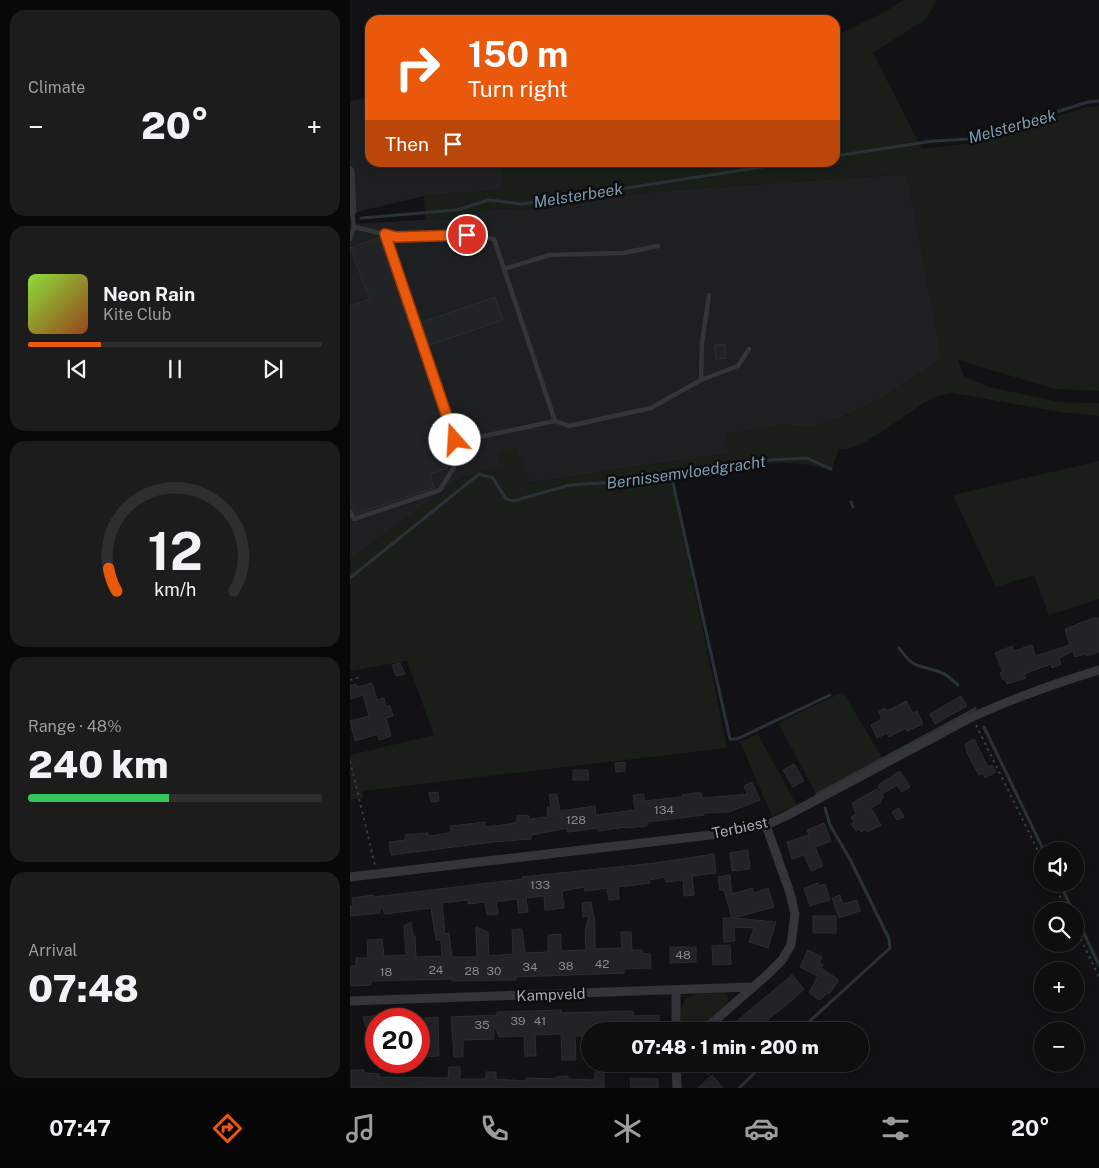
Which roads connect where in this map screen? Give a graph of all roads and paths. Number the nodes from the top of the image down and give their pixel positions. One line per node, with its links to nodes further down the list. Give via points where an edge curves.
1 (350, 171): 2 (street)
2 (352, 212): 3 (lane)
3 (354, 227): 4 (lane); 5 (lane)
4 (385, 234): 7 (lane, via 396,237 467,235 494,239); 12 (lane)
5 (350, 239)
6 (658, 246): 7 (lane, via 623,253 549,255)
7 (504, 269): 11 (lane)
8 (709, 295): 10 (lane)
9 (749, 349): 10 (lane, via 738,366)
10 (701, 380): 11 (lane, via 651,408 569,426)
11 (555, 421): 12 (lane)
12 (455, 440): 13 (lane, via 454,467 440,490 354,519)
13 (350, 510)
14 (1099, 670): 17 (street, Terbiest, via 1053,684)
15 (361, 677): 16 (path)
16 (350, 680)
17 (972, 717): 19 (street, Terbiest); 20 (path)
18 (350, 762): 21 (path)
19 (766, 825): 21 (street, Terbiest, via 711,836); 25 (street, via 795,914 791,945 782,960)
20 (1034, 844)
21 (377, 874): 22 (street, Terbiest)
22 (350, 877)
23 (1084, 946): 24 (path)
24 (1099, 977)
25 (752, 987): 26 (street, Kampveld); 29 (street)
26 (676, 990): 27 (street, Kampveld); 28 (street)
27 (350, 1001)
28 (676, 1022)
29 (713, 1022)
30 (676, 1072): 31 (street)
31 (677, 1088)

